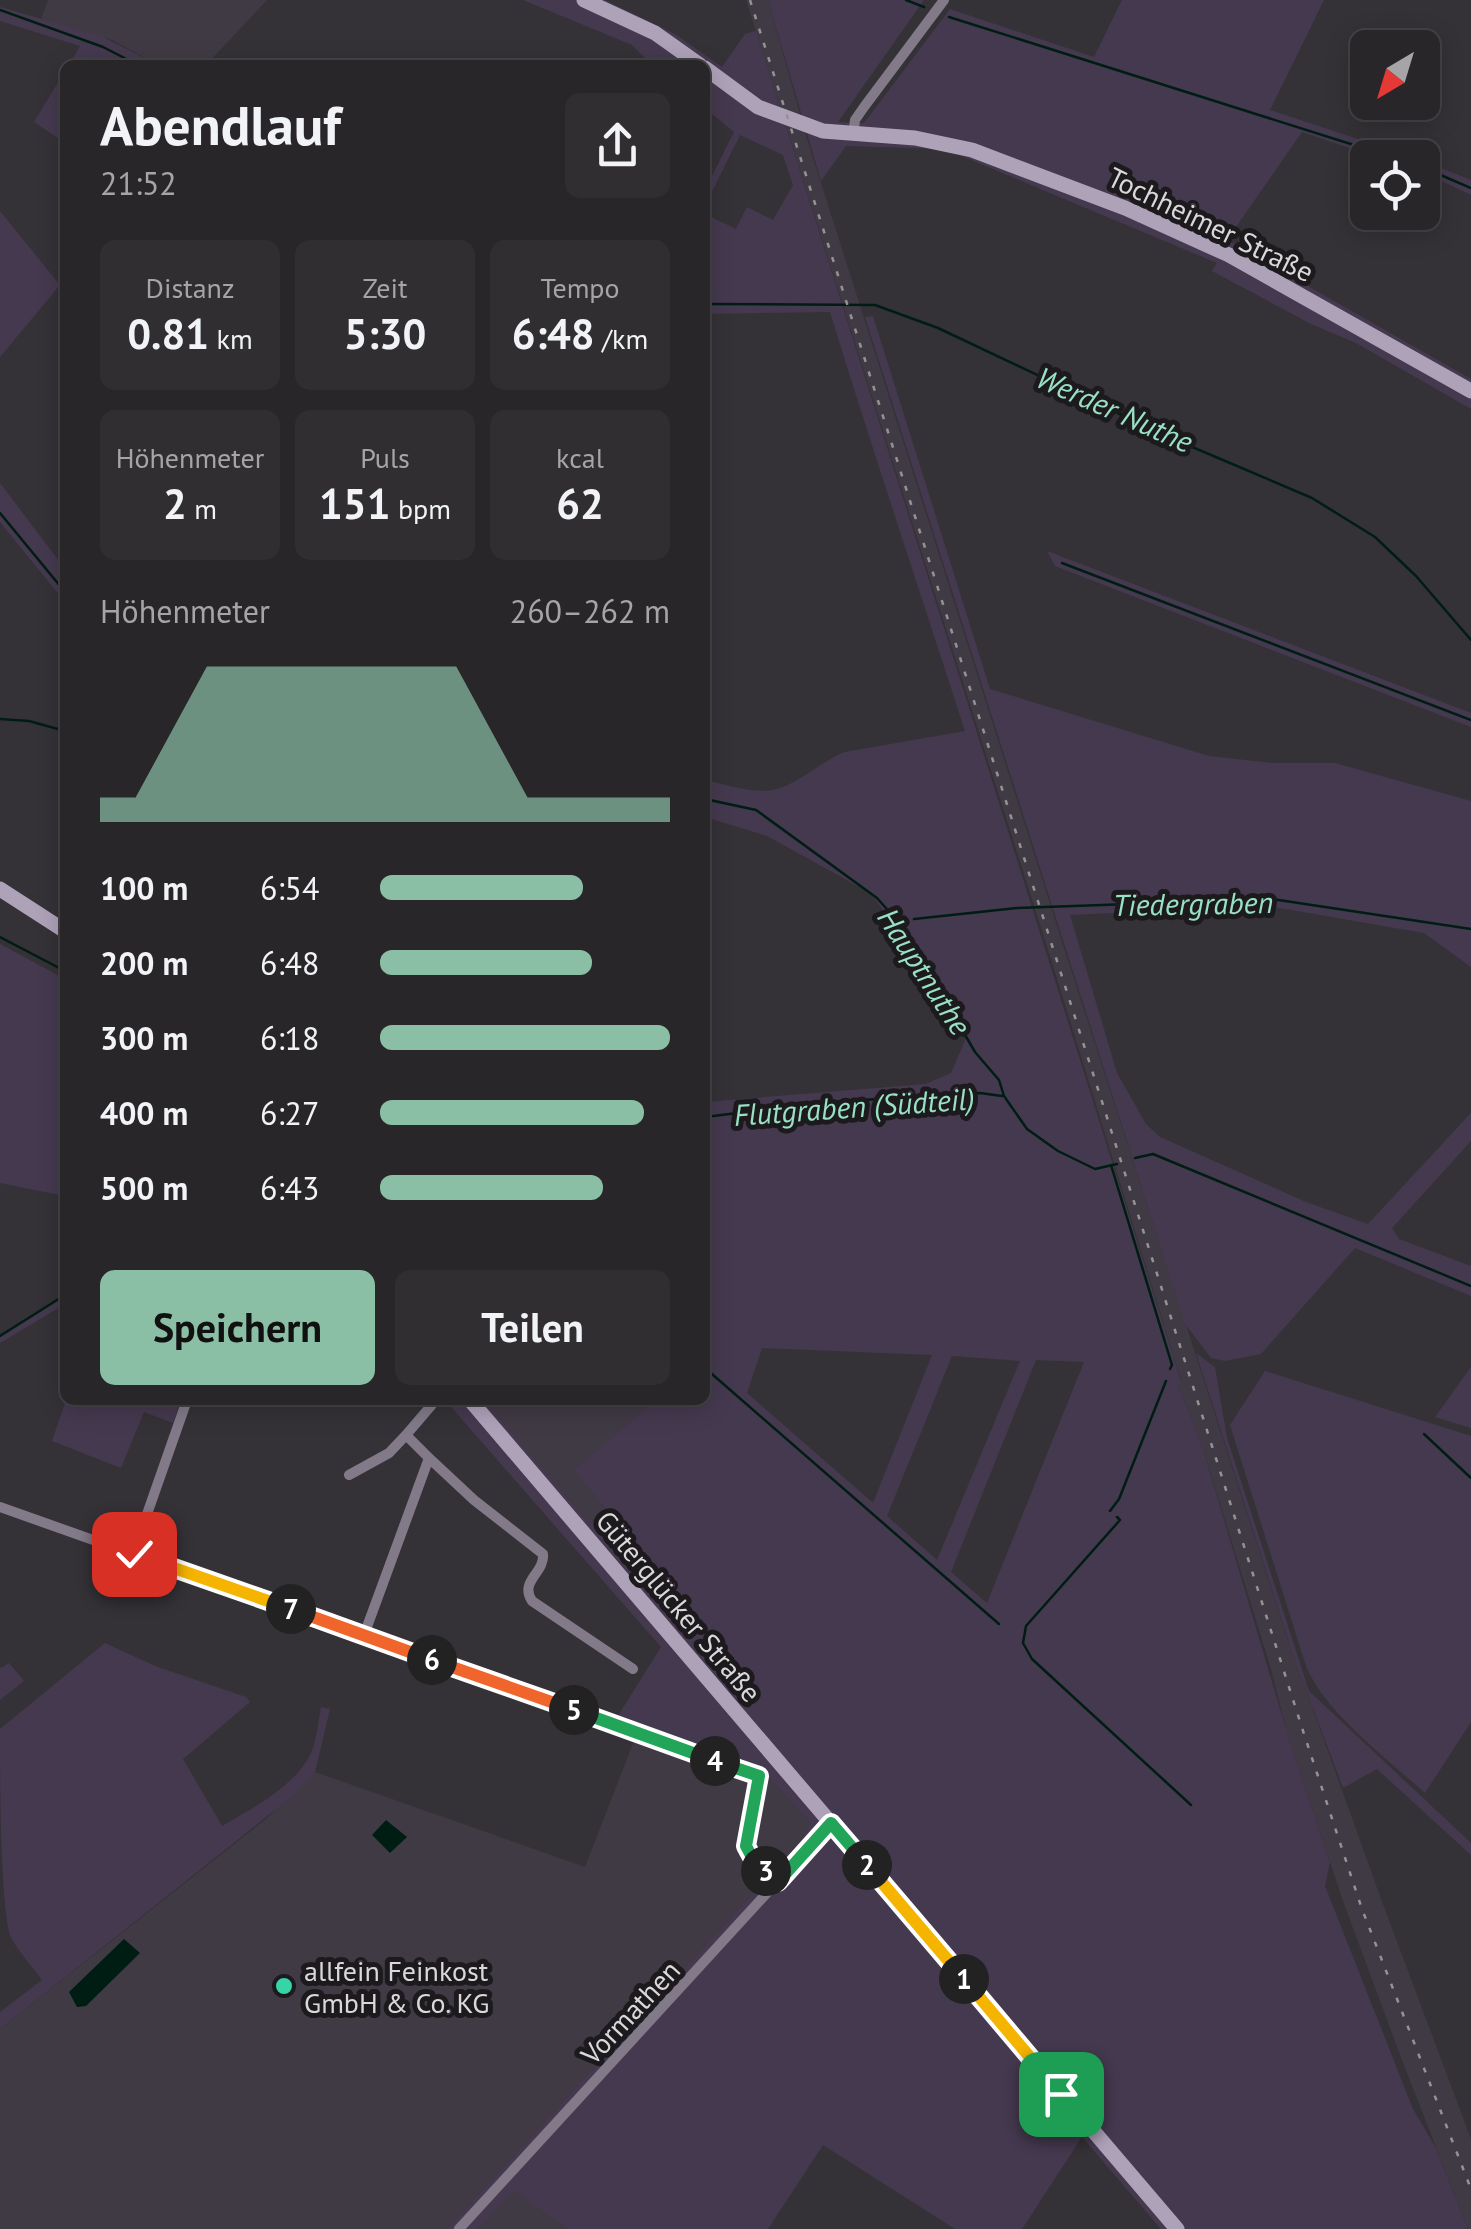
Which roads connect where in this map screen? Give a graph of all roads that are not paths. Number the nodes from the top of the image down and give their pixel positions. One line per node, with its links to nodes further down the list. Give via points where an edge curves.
1 (584, 0): 3 (street, Tochheimer Straße, via 655,33)
2 (944, 0): 5 (street, via 864,106)
3 (693, 60)
4 (710, 72): 5 (street, Tochheimer Straße, via 767,111)
5 (854, 135): 6 (street, Tochheimer Straße, via 915,138 1012,162 1199,240)
6 (1471, 391)
7 (0, 890): 8 (street)
8 (60, 928)
9 (185, 1405): 16 (street)
10 (432, 1405): 12 (street)
11 (474, 1405): 19 (street, Güterglücker Straße)
12 (406, 1435): 13 (street); 14 (street, via 390,1453)
13 (428, 1458): 17 (street); 18 (street, via 542,1554 528,1584 532,1601)
14 (349, 1475)
15 (0, 1507): 16 (street)
16 (134, 1554): 17 (street)
17 (364, 1635): 20 (street, via 759,1776 746,1846)
18 (633, 1670)
19 (831, 1823): 20 (street, Vormathen); 22 (street, Güterglücker Straße)
20 (778, 1882): 21 (street, Vormathen)
21 (460, 2229)
22 (1177, 2229)

